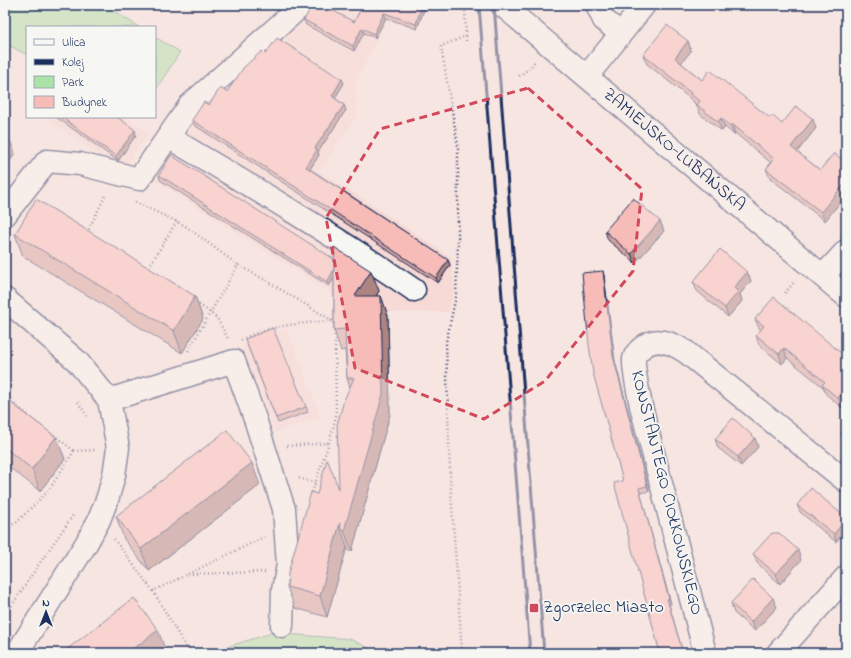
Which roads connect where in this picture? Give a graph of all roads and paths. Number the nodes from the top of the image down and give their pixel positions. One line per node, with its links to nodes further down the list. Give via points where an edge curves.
1 (302, 5): 10 (street, via 190,105)
2 (460, 5): 7 (path, via 465,11)
3 (502, 5): 9 (street, ZAMIEJSKO-LUBAŃSKA)
4 (597, 5): 6 (street, via 604,20)
5 (644, 5): 6 (street)
6 (620, 33): 9 (street)
7 (466, 36): 8 (path); 61 (path, via 441,46 458,146 456,296 446,342 450,476)
8 (466, 43)
9 (587, 76): 24 (street, ZAMIEJSKO-LUBAŃSKA)
10 (168, 137): 13 (street, via 139,179 80,164 46,161); 25 (street, via 258,189)
11 (107, 192): 16 (path)
12 (134, 202): 14 (path)
13 (5, 215)
14 (177, 221): 19 (path); 21 (path)
15 (81, 230): 16 (path)
16 (86, 233): 17 (path)
17 (92, 237)
18 (846, 250): 24 (street)
19 (238, 265): 30 (path); 31 (path)
20 (141, 266): 21 (path)
21 (147, 270): 22 (path)
22 (153, 274)
23 (799, 275): 26 (path)
24 (823, 276): 27 (street, ZAMIEJSKO-LUBAŃSKA)
25 (414, 290)
26 (785, 293)
27 (846, 296)
28 (5, 299): 35 (street, via 77,361)
29 (192, 299): 30 (path)
30 (210, 312): 32 (path, via 217,318); 33 (path)
31 (333, 321): 32 (path, via 275,328 245,338); 40 (path, via 336,416)
32 (233, 353): 33 (street); 42 (street)
33 (171, 381): 35 (street)
34 (5, 397): 37 (path)
35 (109, 400): 43 (street)
36 (78, 401): 38 (path)
37 (28, 416)
38 (88, 420)
39 (50, 432): 45 (path)
40 (329, 443): 42 (path); 48 (path)
41 (94, 444): 44 (path)
42 (264, 447): 51 (street, via 284,509)
43 (118, 448): 44 (path); 50 (street, via 114,475)
44 (95, 450): 45 (path); 46 (path)
45 (74, 451): 52 (path, via 49,490 16,523)
46 (94, 457)
47 (846, 480): 62 (street, KONSTANTEGO CIOŁKOWSKIEGO, via 682,349 672,343 658,341 647,344 638,351 634,359 641,406)
48 (309, 500)
49 (78, 508): 57 (path)
50 (99, 520): 56 (path); 59 (street)
51 (285, 526): 53 (street); 54 (path)
52 (5, 528)
53 (287, 571): 54 (path); 58 (street, via 283,590)
54 (187, 574): 56 (path)
55 (846, 577): 63 (street)
56 (153, 591): 60 (path)
57 (5, 616)
58 (282, 626)
59 (17, 653)
60 (191, 653)
61 (462, 653)
62 (705, 653)
63 (778, 653)

